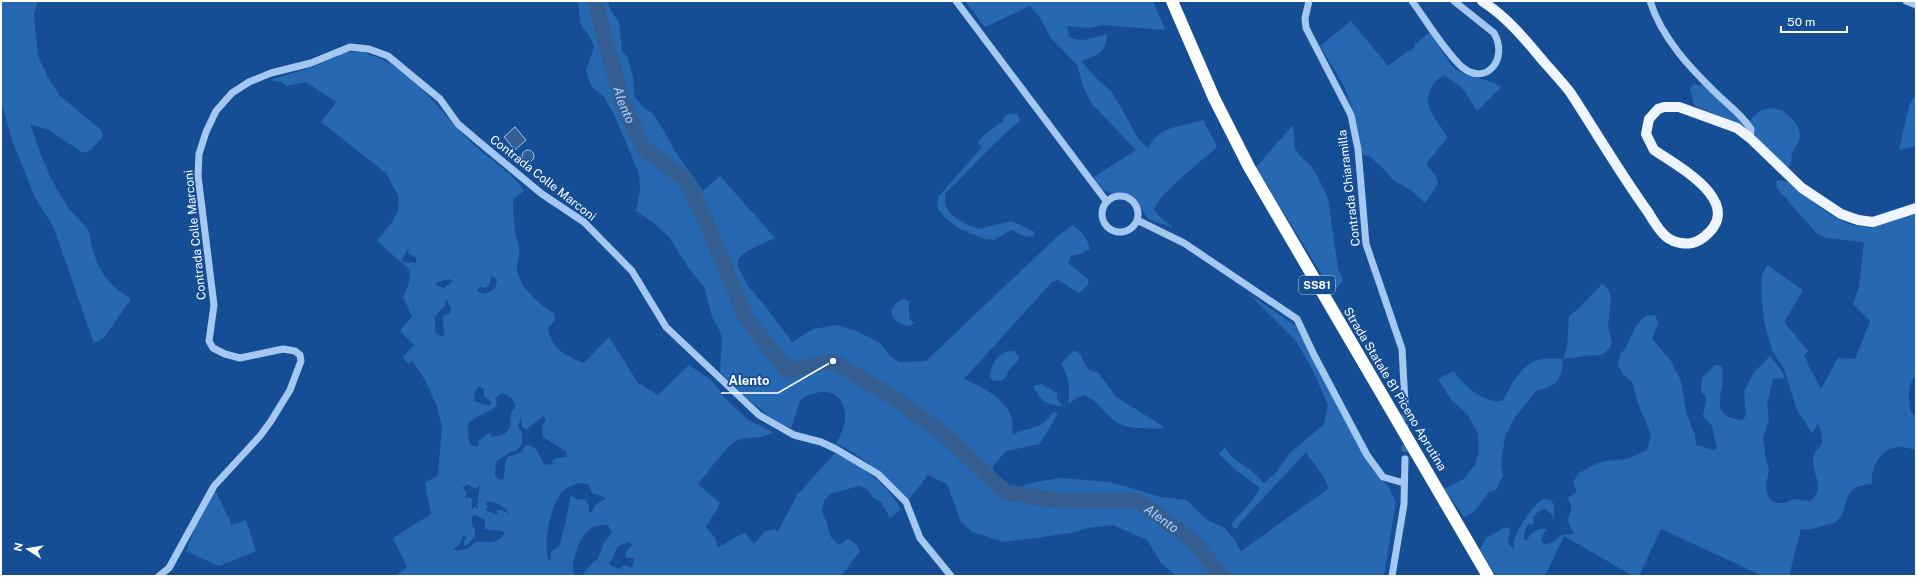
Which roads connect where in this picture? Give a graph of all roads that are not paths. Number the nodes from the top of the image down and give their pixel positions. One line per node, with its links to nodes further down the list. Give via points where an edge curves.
1 (956, 1): 11 (street)
2 (1172, 1): 20 (highway, Strada Statale 81 Piceno Aprutina / SS81, via 1214,98 1249,167)
3 (1309, 1): 14 (street, Contrada Chiaramilla, via 1305,18 1306,28 1351,115 1358,149 1366,244 1402,349)
4 (1412, 1): 5 (street, via 1462,67 1475,73 1496,66 1498,40 1494,33)
5 (1454, 1)
6 (1482, 1): 10 (main road, via 1495,9 1519,32 1568,90 1667,238 1682,244 1691,244 1703,238 1717,220 1717,207 1712,194 1695,178 1654,150 1647,138 1648,119 1664,107 1679,107 1737,128)
7 (1650, 1): 10 (street, via 1671,44 1720,97 1744,118 1751,129)
8 (1906, 1): 9 (street)
9 (1916, 5)
10 (1750, 138): 12 (main road, via 1802,188 1841,214 1873,222)
11 (1107, 202): 13 (street, via 1118,197 1129,199 1137,208); 13 (street, via 1103,218 1105,224 1114,231 1125,232 1134,226)
12 (1916, 208)
13 (1137, 220): 16 (street, via 1184,243 1297,319 1367,455 1383,477)
14 (1405, 403)
15 (1405, 459): 16 (street)
16 (1404, 483): 19 (street, via 1404,504)
17 (159, 576): 18 (street, Contrada Colle Marconi, via 170,568 214,486 272,420 290,390 301,360 300,355 288,349 240,358 213,348 209,341 213,297 198,176 206,132 216,111 232,93 249,82 271,73 311,63 350,47 369,49 388,56 440,99 458,124 478,141 542,194 584,222 632,271 666,327 759,415 794,435 836,449 878,474 906,502 920,538)
18 (951, 576)
19 (1392, 576)
20 (1488, 576)

